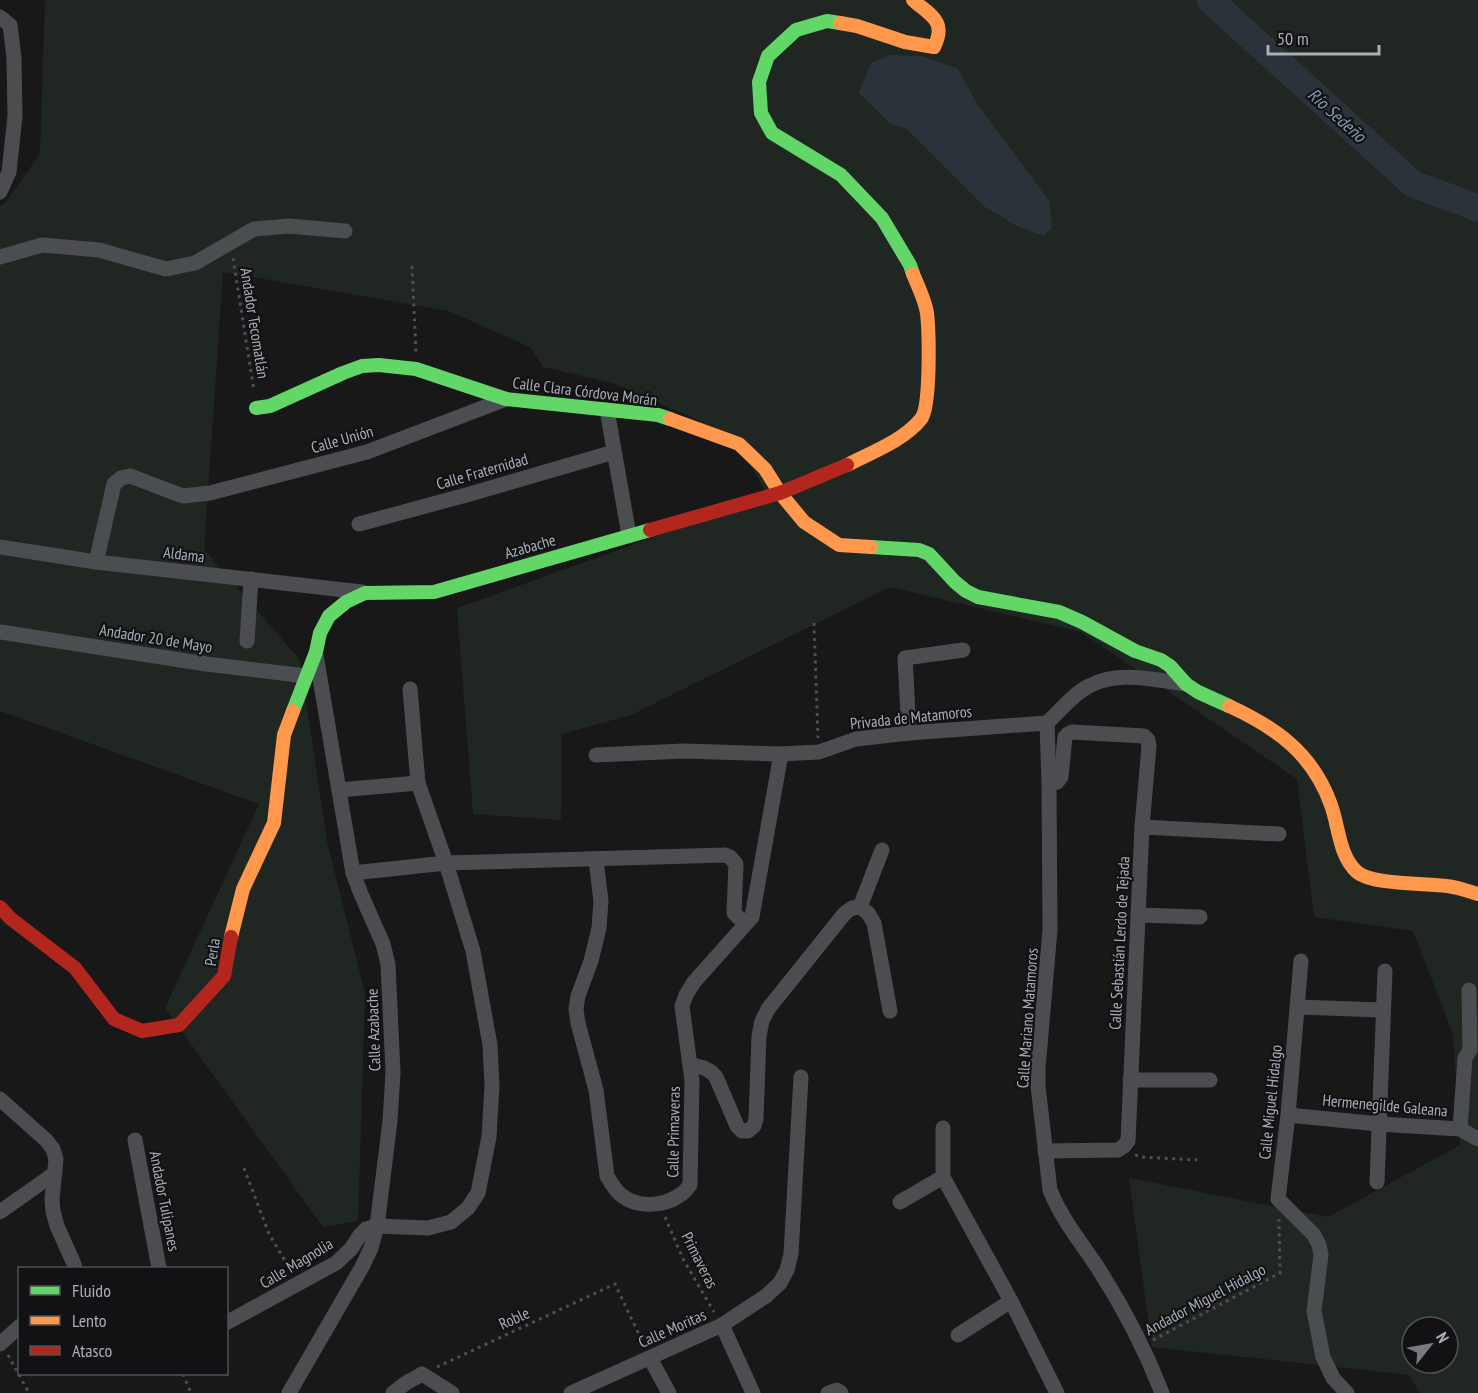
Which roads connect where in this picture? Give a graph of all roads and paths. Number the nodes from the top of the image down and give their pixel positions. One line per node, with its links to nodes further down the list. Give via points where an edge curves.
1 (913, 0): 13 (street, Azabache, via 940,28 934,47 827,21 796,30 768,56 759,82 761,113 772,133 841,175 882,218 910,265 927,312 929,387 924,416 912,429 880,448)
2 (5, 21): 3 (street, via 14,58 15,116 9,172)
3 (0, 192)
4 (345, 231): 5 (street, via 289,226 254,229)
5 (230, 242): 6 (street, via 195,262 166,269 99,250 42,245); 10 (path, Andador Tecomatlán)
6 (0, 257)
7 (412, 266): 8 (path)
8 (416, 369): 9 (street, Calle Clara Córdova Morán); 10 (street, Calle Clara Córdova Morán, via 362,366 270,406)
9 (506, 399): 11 (street, Calle Clara Córdova Morán); 17 (street, Calle Unión, via 367,452 210,494 183,495 130,476 121,478 114,483)
10 (256, 408)
11 (608, 410): 12 (street); 13 (street, Calle Clara Córdova Morán, via 658,415 739,444 765,469)
12 (614, 452): 14 (street, Calle Fraternidad); 15 (street)
13 (780, 493): 15 (street, Azabache); 26 (street, via 804,522 839,545 929,554 966,591 978,597 1059,612 1161,660)
14 (359, 524)
15 (629, 535): 19 (street, Azabache, via 434,592)
16 (0, 547): 17 (street, Aldama)
17 (96, 562): 18 (street, Aldama)
18 (251, 579): 19 (street, Aldama); 22 (street)
19 (365, 593): 24 (street, Azabache, via 329,616)
20 (814, 623): 30 (path)
21 (0, 632): 25 (street, Andador 20 de Mayo)
22 (247, 641)
23 (963, 650): 29 (street, via 905,658)
24 (316, 652): 25 (street, Perla); 35 (street, Calle Azabache)
25 (306, 676): 43 (street, Perla, via 284,735 274,823 243,889 224,976 179,1025 142,1031 114,1019 75,968)
26 (1186, 684): 28 (street, via 1145,679 1103,680 1088,686); 42 (street, via 1281,735 1305,758 1319,778 1343,850 1358,873 1368,878 1450,886)
27 (410, 689): 33 (street)
28 (1047, 723): 29 (street, Privada de Matamoros); 34 (street, Calle Mariano Matamoros)
29 (909, 733): 30 (street, Privada de Matamoros, via 856,739)
30 (819, 752): 32 (street, Privada de Matamoros)
31 (596, 754): 32 (street, Privada de Matamoros)
32 (781, 754): 47 (street, Calle Primaveras, via 752,917)
33 (418, 783): 35 (street); 40 (street)
34 (1049, 785): 36 (street, Calle Sebastián Lerdo de Tejada, via 1061,777 1068,734 1144,736 1149,746); 67 (street, Calle Mariano Matamoros, via 1050,930 1038,1068)
35 (339, 790): 41 (street, Calle Azabache)
36 (1142, 827): 37 (street); 45 (street, Calle Sebastián Lerdo de Tejada)
37 (1279, 834)
38 (882, 850): 44 (street)
39 (596, 860): 40 (street); 47 (street, via 730,857 736,864 734,913); 75 (street, via 601,901 599,928 578,996 578,1023 596,1089 607,1176 622,1197 641,1204)
40 (446, 863): 41 (street); 77 (street, via 473,951 490,1045 489,1137 478,1193 451,1222 428,1228)
41 (353, 873): 77 (street, Calle Azabache, via 388,964 393,1072)
42 (1478, 894)
43 (0, 907)
44 (860, 907): 53 (street, via 874,923); 55 (street, via 845,913 762,1021 754,1126 742,1131 716,1077 705,1067)
45 (1138, 915): 46 (street); 57 (street, Calle Sebastián Lerdo de Tejada)
46 (1200, 917)
47 (746, 922): 55 (street, Calle Primaveras, via 686,995 683,1023)
48 (1301, 961): 51 (street, Calle Miguel Hidalgo)
49 (1385, 971): 52 (street)
50 (1469, 990): 54 (street)
51 (1297, 1007): 52 (street); 60 (street, Calle Miguel Hidalgo)
52 (1383, 1010): 61 (street)
53 (890, 1011)
54 (1474, 1047): 63 (street, via 1465,1058)
55 (691, 1065): 75 (street, Calle Primaveras, via 690,1185 679,1196)
56 (801, 1077): 83 (street, Calle Moritas, via 787,1270 766,1296)
57 (1130, 1080): 58 (street); 66 (street, Calle Sebastián Lerdo de Tejada, via 1128,1141)
58 (1210, 1080)
59 (0, 1099): 70 (street, via 53,1149)
60 (1288, 1115): 61 (street, Hermenegilde Galeana); 73 (street, Calle Miguel Hidalgo)
61 (1379, 1124): 63 (street, Hermenegilde Galeana); 72 (street)
62 (943, 1128): 71 (street)
63 (1460, 1129): 64 (street, Hermenegilde Galeana)
64 (1478, 1139)
65 (135, 1140): 79 (street, Andador Tulipanes)
66 (1124, 1146): 67 (street, via 1118,1150); 68 (path, via 1140,1157)
67 (1045, 1151): 87 (street, Calle Mariano Matamoros, via 1055,1203 1118,1300)
68 (1197, 1160)
69 (244, 1168): 80 (path, via 269,1234)
70 (55, 1173): 76 (street); 78 (street, via 53,1211)
71 (944, 1177): 74 (street); 81 (street)
72 (1377, 1182)
73 (1278, 1199): 87 (path, Andador Miguel Hidalgo, via 1280,1274); 105 (street, via 1319,1245 1314,1311 1323,1357 1333,1378)
74 (900, 1202)
75 (660, 1204): 83 (path, Primaveras, via 683,1259)
76 (0, 1212)
77 (377, 1227): 80 (street, Calle Magnolia, via 366,1229 336,1263); 95 (street, Calle Azabache, via 362,1267)
78 (75, 1267)
79 (159, 1267)
80 (299, 1283): 82 (street, Calle Magnolia)
81 (1011, 1301): 85 (street); 103 (street)
82 (228, 1322)
83 (722, 1325): 88 (street, Calle Moritas); 100 (street)
84 (18, 1328): 86 (street)
85 (958, 1335)
86 (1, 1343): 89 (path)
87 (1141, 1346): 104 (street, Calle Mariano Matamoros)
88 (650, 1358): 90 (path, Roble, via 615,1284); 98 (street, Calle Moritas); 99 (street)
89 (18, 1374)
90 (422, 1374): 96 (street); 97 (street)
91 (18, 1375): 93 (path)
92 (183, 1375): 94 (path)
93 (28, 1393)
94 (191, 1393)
95 (289, 1393)
96 (393, 1393)
97 (452, 1393)
98 (570, 1393)
99 (669, 1393)
100 (753, 1393)
101 (828, 1393): 102 (street)
102 (841, 1393)
103 (1057, 1393)
104 (1162, 1393)
105 (1347, 1393)

